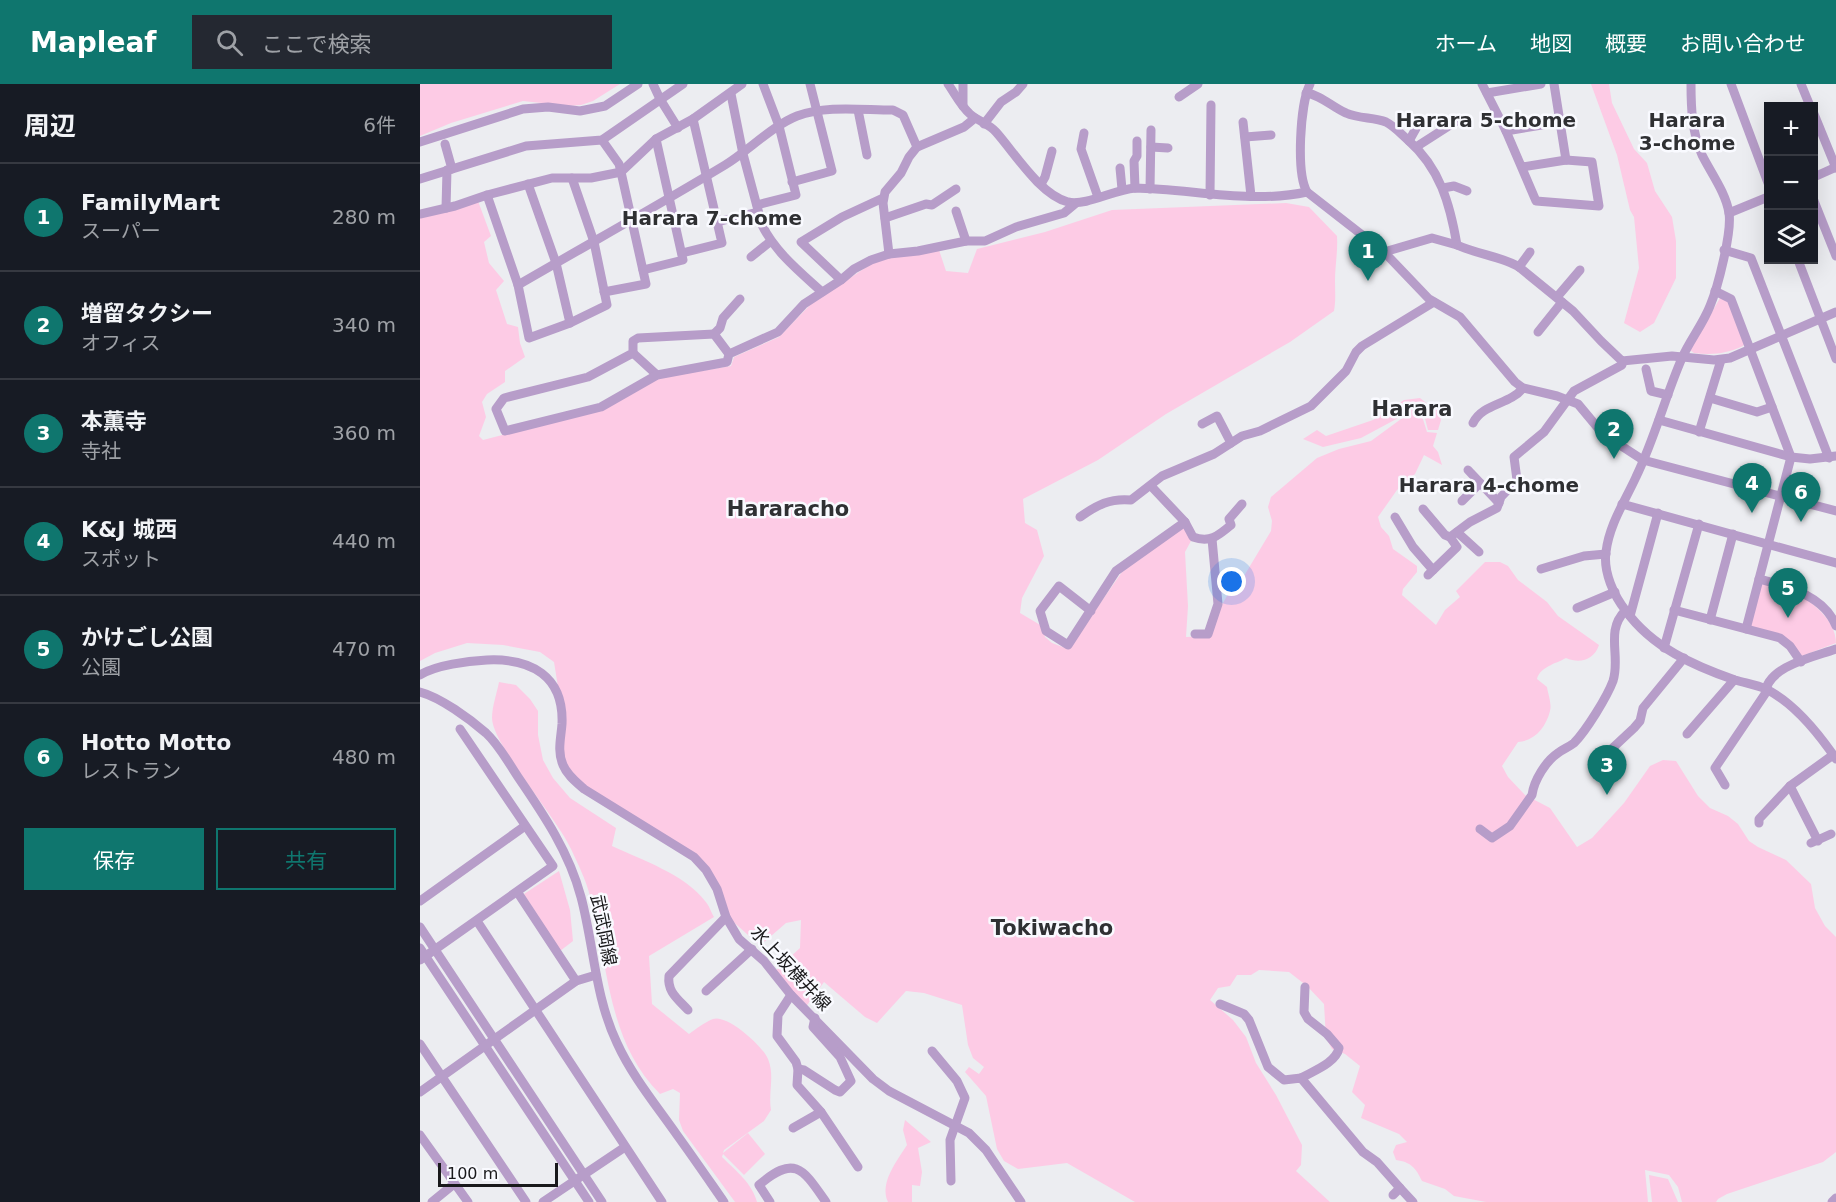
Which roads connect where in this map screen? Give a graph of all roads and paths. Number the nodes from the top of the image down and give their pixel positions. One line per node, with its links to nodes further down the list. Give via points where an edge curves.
1 (638, 84): 44 (street, via 605,106 580,111 523,109)
2 (653, 84): 20 (street)
3 (683, 84): 20 (street)
4 (742, 84): 18 (street)
5 (763, 84): 34 (street)
6 (810, 84): 24 (street)
7 (948, 84): 23 (street)
8 (963, 84): 23 (street)
9 (1023, 84): 32 (street, via 1001,102)
10 (1198, 84): 19 (street)
11 (1541, 84): 17 (street)
12 (1554, 84): 30 (street)
13 (1691, 84): 86 (street, via 1696,139)
14 (1731, 84): 59 (street)
15 (1801, 84): 21 (street)
16 (1307, 86): 46 (street, via 1347,113 1385,121); 73 (street, via 1302,123 1302,178)
17 (1485, 88): 37 (street)
18 (731, 94): 27 (street); 51 (street)
19 (1179, 97)
20 (660, 99): 35 (street); 42 (street)
21 (1808, 102)
22 (1211, 105): 75 (street)
23 (963, 106): 26 (street)
24 (817, 110): 25 (street); 34 (street); 64 (street, via 832,171)
25 (858, 110): 47 (street, via 899,112); 52 (street)
26 (975, 118): 32 (street); 47 (street, via 964,127)
27 (693, 119): 35 (street); 61 (street)
28 (1244, 122): 40 (street)
29 (1455, 122): 46 (street)
30 (1560, 122): 37 (street); 53 (street)
31 (1419, 123): 46 (street)
32 (984, 124): 66 (street, via 997,133 1017,161)
33 (1818, 124): 55 (street)
34 (779, 126): 51 (street); 64 (street)
35 (678, 128): 41 (street)
36 (1151, 130): 48 (street)
37 (1506, 131): 54 (street)
38 (1084, 133): 77 (street, via 1081,149)
39 (1270, 135): 40 (street)
40 (1245, 137): 76 (street)
41 (656, 139): 58 (street); 78 (street)
42 (602, 140): 57 (street, via 526,146); 58 (street)
43 (1137, 141): 67 (street)
44 (420, 142)
45 (445, 144): 57 (street)
46 (1413, 144): 68 (street, via 1431,163)
47 (917, 147): 79 (street)
48 (1151, 147): 49 (street); 71 (street)
49 (1168, 148)
50 (1052, 151): 66 (street)
51 (743, 154): 61 (street); 83 (street)
52 (867, 155)
53 (1566, 160): 54 (street); 54 (street, via 1592,162 1599,206 1536,201)
54 (1522, 167)
55 (1836, 167): 60 (street)
56 (1120, 168): 70 (street)
57 (449, 170): 63 (street); 82 (street)
58 (621, 172): 62 (street); 89 (street)
59 (1764, 172)
60 (1818, 175)
61 (707, 176): 78 (street); 90 (street)
62 (572, 178): 65 (street); 93 (street)
63 (420, 179)
64 (792, 182): 83 (street, via 796,195)
65 (528, 184): 74 (street); 102 (street)
66 (1041, 184): 81 (street, via 1060,199)
67 (1135, 188): 70 (street); 71 (street)
68 (1443, 188): 72 (street, via 1454,186); 94 (street)
69 (956, 189): 88 (street, via 932,205)
70 (1122, 189): 77 (street)
71 (1150, 189): 75 (street)
72 (1467, 191)
73 (1307, 192): 76 (street); 96 (street)
74 (487, 195): 82 (street); 108 (street)
75 (1210, 195): 76 (street)
76 (1251, 196)
77 (1098, 197): 81 (street)
78 (669, 198): 89 (street); 98 (street)
79 (883, 198): 88 (street); 107 (street, via 801,242)
80 (1764, 199): 86 (street)
81 (1076, 203): 92 (street, via 1064,213 985,241)
82 (446, 208): 87 (street)
83 (757, 208): 90 (street); 91 (street)
84 (1818, 210): 100 (street)
85 (956, 211): 92 (street)
86 (1729, 213): 95 (street)
87 (420, 214)
88 (885, 218): 99 (street)
89 (632, 219): 93 (street); 105 (street)
90 (717, 222): 98 (street, via 722,243)
91 (771, 241): 101 (street); 111 (street)
92 (966, 241): 99 (street)
93 (594, 242): 102 (street); 110 (street)
94 (1457, 245): 96 (street, via 1432,238); 104 (street)
95 (1724, 250): 109 (street); 120 (street, via 1752,258)
96 (1383, 252): 114 (street)
97 (1530, 252): 104 (street)
98 (682, 253): 105 (street, via 683,260)
99 (889, 254): 107 (street, via 854,269)
100 (1836, 256)
101 (751, 257)
102 (556, 263): 108 (street); 117 (street)
103 (1800, 264): 116 (street)
104 (1519, 267): 113 (street)
105 (643, 270): 110 (street, via 646,284)
106 (1580, 270): 113 (street)
107 (841, 280): 111 (street)
108 (518, 285): 117 (street, via 530,339)
109 (1714, 291): 121 (street, via 1731,299); 124 (street)
110 (604, 292): 117 (street, via 607,305)
111 (822, 292): 123 (street, via 804,304 778,332)
112 (740, 299): 119 (street)
113 (1560, 299): 118 (street); 127 (street)
114 (1434, 302): 130 (street, via 1466,323); 139 (street, via 1362,346 1346,371 1311,406)
115 (1836, 312): 116 (street)
116 (1821, 319): 120 (street); 125 (street)
117 (570, 323)
118 (1538, 332)
119 (714, 334): 122 (street, via 638,338 633,341); 123 (street)
120 (1782, 336): 121 (street); 141 (street)
121 (1750, 350): 126 (street); 134 (street)
122 (633, 353): 129 (street); 129 (street, via 588,376 504,398 496,409 505,431 601,406)
123 (729, 354): 129 (street, via 727,362)
124 (1682, 357): 126 (street); 127 (street); 131 (street)
125 (1836, 359)
126 (1721, 360): 132 (street)
127 (1622, 361): 133 (street, via 1622,366 1574,391)
128 (1646, 369): 131 (street, via 1651,391)
129 (657, 375)
130 (1523, 388): 133 (street); 136 (street, via 1513,398 1477,416)
131 (1668, 395): 135 (street)
132 (1710, 398): 134 (street, via 1757,412); 138 (street)
133 (1567, 399): 142 (street, via 1585,410 1603,434); 148 (street, via 1544,432 1515,457 1517,480)
134 (1772, 407): 140 (street)
135 (1659, 420): 138 (street); 142 (street)
136 (1473, 423)
137 (1202, 424): 139 (street, via 1217,416)
138 (1700, 432): 140 (street)
139 (1231, 443): 145 (street, via 1162,476)
140 (1791, 457): 141 (street); 146 (street)
141 (1832, 457)
142 (1643, 460): 146 (street); 150 (street)
143 (1468, 470): 144 (street)
144 (1480, 483): 147 (street); 148 (street)
145 (1151, 486): 154 (street, via 1131,500 1106,502); 156 (street)
146 (1780, 497): 152 (street); 161 (street)
147 (1462, 501)
148 (1499, 503): 159 (street)
149 (1242, 504): 160 (street, via 1229,519 1231,525)
150 (1622, 504): 153 (street); 163 (street)
151 (1423, 509): 159 (street, via 1445,536)
152 (1836, 511)
153 (1658, 513): 157 (street); 171 (street)
154 (1080, 517)
155 (1395, 517): 159 (street, via 1431,572 1457,547)
156 (1185, 522): 160 (street, via 1193,537); 170 (street, via 1116,571)
157 (1699, 524): 158 (street); 169 (street)
158 (1733, 534): 161 (street); 172 (street)
159 (1453, 535): 162 (street)
160 (1212, 540): 175 (street, via 1218,604 1208,634)
161 (1768, 543): 164 (street); 166 (street)
162 (1479, 552)
163 (1605, 554): 165 (street); 167 (street)
164 (1836, 563)
165 (1541, 569)
166 (1759, 579): 173 (street, via 1801,592 1827,612); 174 (street)
167 (1615, 592): 168 (street); 171 (street)
168 (1577, 608)
169 (1674, 610): 172 (street); 176 (street)
170 (1091, 611): 170 (street, via 1068,645 1046,631 1040,611 1059,586)
171 (1628, 614): 176 (street); 194 (street, via 1614,631 1614,677 1599,707 1572,745 1557,753 1543,770 1532,795 1510,826 1492,838)
172 (1710, 620): 174 (street)
173 (1836, 627)
174 (1746, 629): 179 (street, via 1780,638)
175 (1195, 634)
176 (1664, 648): 178 (street)
177 (1836, 649): 179 (street)
178 (1684, 658): 182 (street); 188 (street, via 1643,708 1640,721)
179 (1801, 662): 184 (street, via 1779,671)
180 (443, 667): 181 (street); 183 (street); 198 (street, 水上坂横井線, via 482,660 510,661 550,680 561,703 560,753 568,774 584,789 694,857 717,889)
181 (420, 675)
182 (1734, 680): 184 (street); 187 (street)
183 (420, 682)
184 (1766, 689): 189 (street, via 1801,717); 190 (street, via 1715,768)
185 (420, 692): 205 (street, 武武岡線, via 436,698 485,732 544,814 572,867)
186 (460, 729): 193 (street)
187 (1687, 734)
188 (1603, 757)
189 (1834, 757): 191 (street)
190 (1725, 785)
191 (1790, 786): 192 (street); 195 (street, via 1815,842)
192 (1759, 823)
193 (525, 826): 196 (street, via 553,867); 197 (street)
194 (1480, 829)
195 (1831, 834)
196 (518, 893): 199 (street); 206 (street)
197 (420, 901)
198 (726, 917): 202 (street, 水上坂横井線, via 739,939); 212 (street, via 669,976 672,995)
199 (477, 921): 203 (street); 211 (street)
200 (420, 927): 203 (street)
201 (420, 948): 204 (street)
202 (752, 949): 208 (street); 209 (street, 水上坂横井線)
203 (435, 950): 204 (street); 214 (street)
204 (423, 958): 216 (street)
205 (595, 970): 206 (street); 241 (street, 武武岡線, via 616,1042 646,1092)
206 (576, 981): 211 (street)
207 (1305, 987): 220 (street, via 1304,1012 1339,1048 1332,1060)
208 (706, 991)
209 (791, 995): 213 (street, 水上坂横井線); 218 (street, via 778,1015 777,1036)
210 (1220, 1005): 220 (street, via 1244,1014 1249,1020 1268,1067 1284,1080)
211 (535, 1010): 214 (street); 226 (street)
212 (688, 1010)
213 (815, 1018): 218 (street, via 813,1027 840,1057 851,1081 840,1092); 223 (street, 水上坂横井線, via 873,1079)
214 (494, 1039): 216 (street); 228 (street)
215 (420, 1044): 219 (street)
216 (485, 1046): 219 (street); 229 (street)
217 (932, 1051): 223 (street, via 963,1091 965,1098)
218 (798, 1069): 222 (street, via 797,1085)
219 (442, 1076): 221 (street); 236 (street)
220 (1301, 1078): 244 (street, via 1363,1152 1377,1162 1396,1191)
221 (420, 1092)
222 (821, 1112): 224 (street); 227 (street)
223 (955, 1126): 230 (street, via 950,1140); 233 (street, 水上坂横井線, via 969,1133 986,1150)
224 (793, 1128)
225 (420, 1135): 231 (street)
226 (625, 1147): 228 (street); 240 (street)
227 (858, 1167)
228 (584, 1174): 229 (street); 239 (street)
229 (575, 1180): 237 (street); 238 (street)
230 (951, 1181)
231 (454, 1184): 234 (street); 235 (street)
232 (1836, 1198): 245 (street)
233 (1017, 1200)
234 (432, 1202)
235 (468, 1202)
236 (526, 1202)
237 (543, 1202)
238 (589, 1202)
239 (602, 1202)
240 (662, 1202)
241 (724, 1202)
242 (770, 1202): 243 (street, via 759,1185 774,1172 786,1168 804,1172)
243 (826, 1202)
244 (1413, 1202)
245 (1832, 1202)

